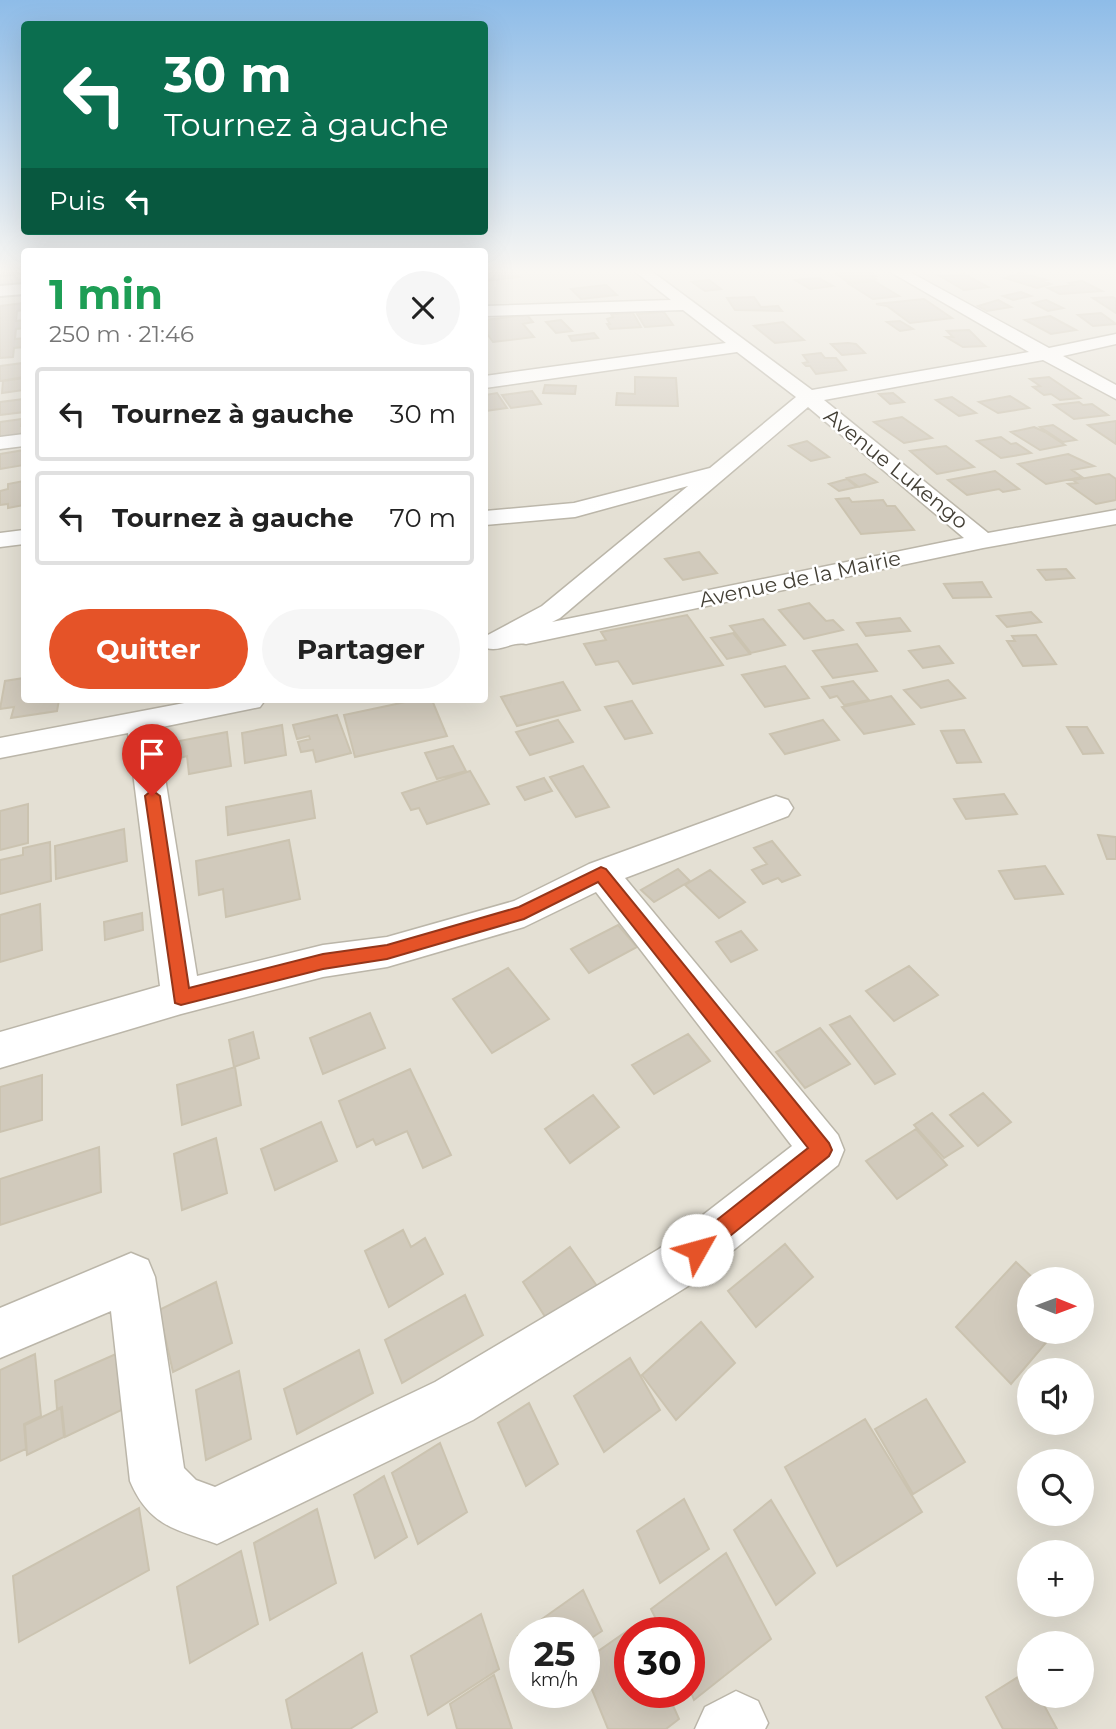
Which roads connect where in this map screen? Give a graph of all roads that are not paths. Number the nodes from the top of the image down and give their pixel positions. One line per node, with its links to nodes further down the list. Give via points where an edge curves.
1 (709, 351): 6 (street)
2 (748, 351): 8 (street, Avenue Lukengo)
3 (1040, 351): 5 (street)
4 (1061, 351): 5 (street)
5 (1046, 354): 7 (street); 8 (street)
6 (488, 383)
7 (1116, 393)
8 (807, 397): 11 (street); 16 (street, Avenue Lukengo)
9 (21, 440): 10 (street)
10 (0, 443)
11 (721, 471): 13 (street, via 575,510); 17 (street, via 551,612)
12 (1116, 517): 16 (street, Avenue de la Mairie)
13 (488, 518)
14 (21, 537): 15 (street)
15 (0, 540)
16 (983, 541): 17 (street, Avenue de la Mairie)
17 (491, 644)
18 (234, 703): 19 (street)
19 (141, 720): 20 (street); 23 (street)
20 (0, 748)
21 (776, 808): 22 (street)
22 (601, 873): 23 (street, via 524,913 387,952 323,961); 25 (street, via 822,1150 676,1266 454,1401 216,1516 178,1502 158,1480 131,1277)
23 (181, 998): 24 (street)
24 (0, 1050)
25 (0, 1333)

